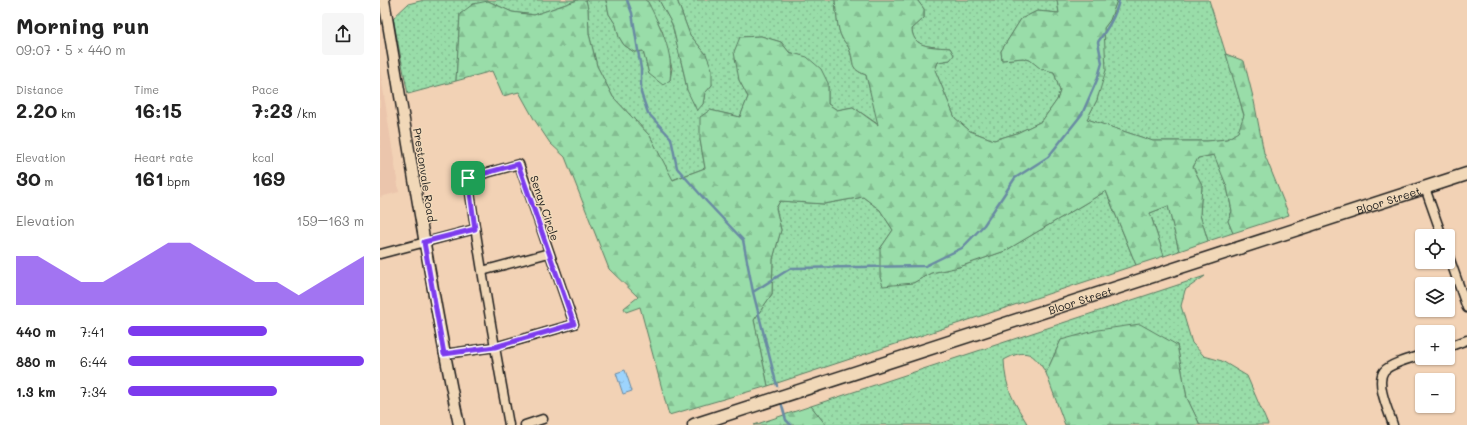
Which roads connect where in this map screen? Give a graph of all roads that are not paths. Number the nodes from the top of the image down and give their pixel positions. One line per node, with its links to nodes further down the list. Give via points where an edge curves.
1 (384, 0): 6 (street, Prestonvale Road)
2 (1467, 174): 3 (main road, Bloor Street)
3 (1425, 188): 5 (street); 21 (main road, Bloor Street)
4 (475, 229): 6 (street); 7 (street, Senay Circle, via 468,178 518,164); 10 (street, Senay Circle)
5 (1440, 229)
6 (424, 242): 8 (street); 15 (street, Prestonvale Road)
7 (549, 253): 10 (street); 14 (street, Senay Circle, via 574,324)
8 (380, 254)
9 (1453, 269): 11 (street)
10 (482, 271): 14 (street, Senay Circle)
11 (1467, 308)
12 (1467, 340): 13 (street)
13 (1455, 344)
14 (495, 347): 15 (street, Senay Circle); 19 (street)
15 (444, 354): 18 (street, Prestonvale Road)
16 (1415, 357): 22 (street, via 1394,364 1384,371 1381,381 1382,393)
17 (543, 419): 20 (street)
18 (459, 425)
19 (509, 425)
20 (525, 425)
21 (694, 425)
22 (1393, 425)

